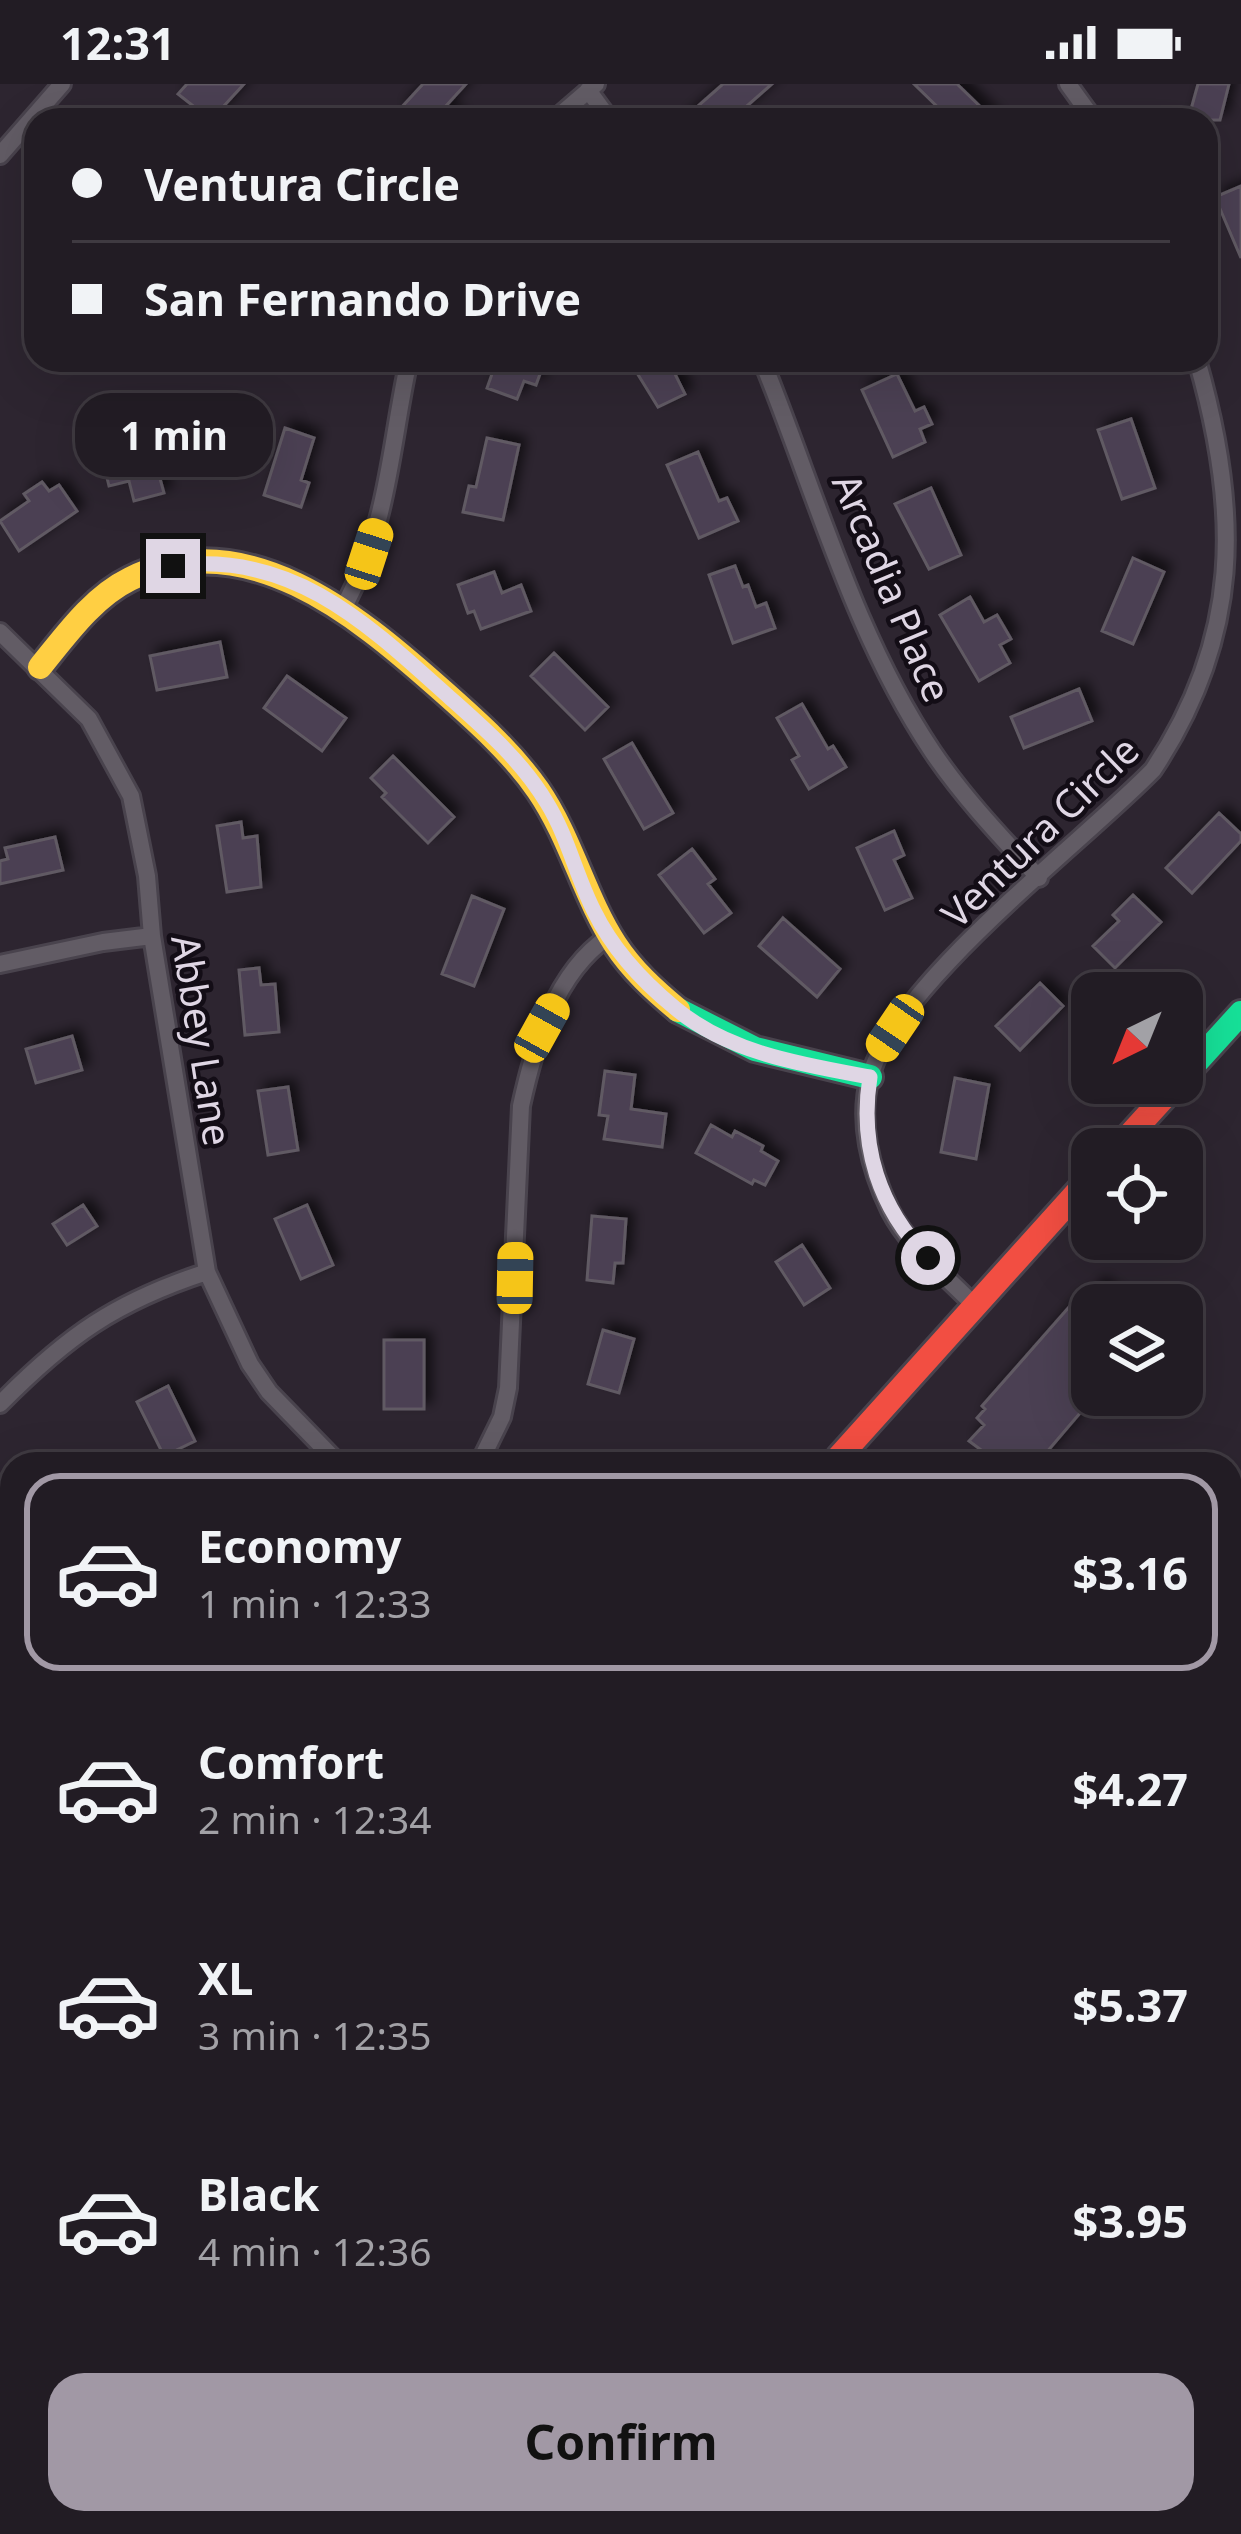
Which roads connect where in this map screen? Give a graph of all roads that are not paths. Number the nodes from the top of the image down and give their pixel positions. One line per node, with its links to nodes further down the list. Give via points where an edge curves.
1 (62, 84): 3 (street)
2 (592, 87): 4 (street)
3 (41, 108)
4 (568, 108)
5 (24, 127): 6 (street)
6 (0, 154)
7 (407, 372): 11 (street, via 385,503)
8 (767, 372): 14 (street, Arcadia Place, via 892,683 971,806)
9 (1203, 372): 10 (street, Ventura Circle)
10 (1235, 456): 14 (street, Ventura Circle, via 1239,587 1201,701 1153,770)
11 (344, 607): 13 (street, via 235,564 158,569 94,606); 16 (street, via 492,735 532,780)
12 (0, 632): 13 (street, Abbey Lane)
13 (40, 667): 15 (street, Abbey Lane, via 89,719 125,782)
14 (1039, 878): 20 (street, Ventura Circle, via 910,1006)
15 (152, 936): 17 (street); 24 (street, Abbey Lane)
16 (608, 937): 20 (street, via 652,988 704,1029 762,1053); 28 (street, via 568,981 529,1070 508,1388)
17 (0, 964)
18 (1241, 1013): 19 (street)
19 (1203, 1055)
20 (870, 1077): 25 (street, Ventura Circle, via 866,1129 891,1213)
21 (1158, 1104): 22 (street)
22 (1136, 1128)
23 (1071, 1199): 25 (street)
24 (207, 1272): 26 (street, via 85,1326); 27 (street, Abbey Lane, via 250,1364)
25 (974, 1306): 29 (street)
26 (0, 1404)
27 (328, 1452)
28 (485, 1452)
29 (844, 1452)

